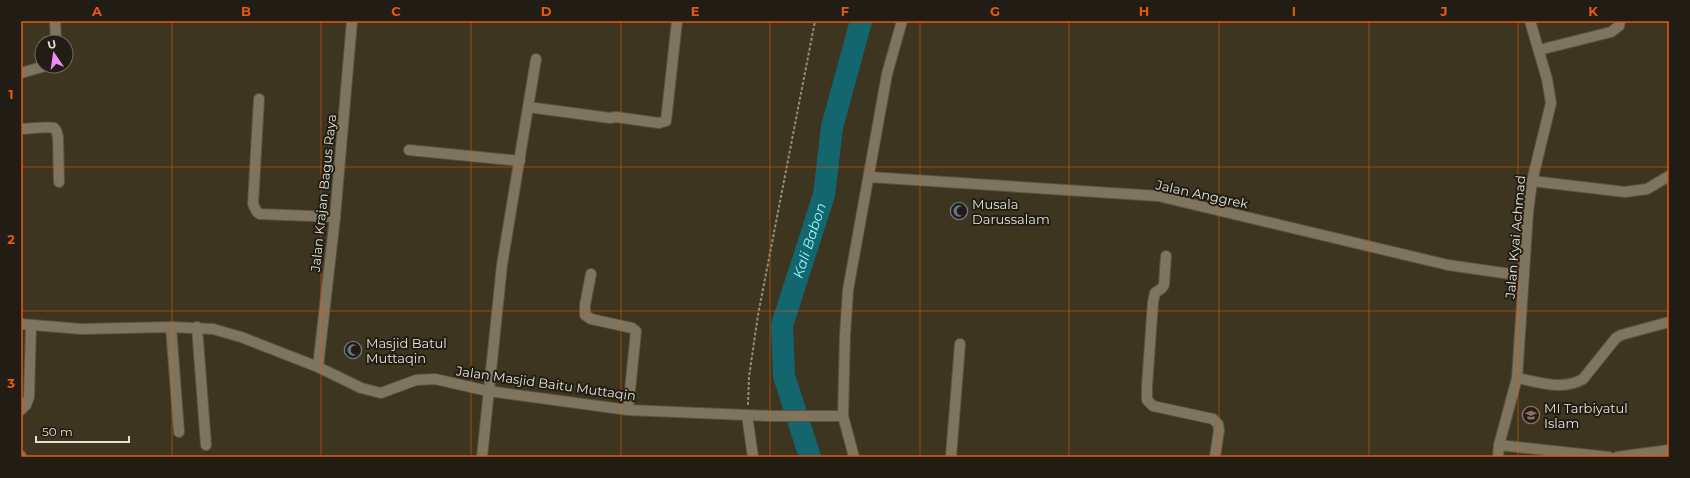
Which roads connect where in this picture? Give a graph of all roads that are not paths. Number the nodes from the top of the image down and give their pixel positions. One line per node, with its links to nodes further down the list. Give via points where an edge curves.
1 (55, 21): 7 (street)
2 (352, 21): 21 (street, Jalan Krajan Bagus Raya)
3 (677, 21): 13 (street, via 666,121 659,123)
4 (902, 21): 18 (street, via 887,74)
5 (1530, 21): 8 (street, Jalan Kyai Achmad)
6 (1620, 21): 8 (street, via 1619,26 1611,32)
7 (56, 34)
8 (1539, 50): 19 (street, Jalan Kyai Achmad, via 1551,103)
9 (536, 59): 13 (street)
10 (34, 69): 11 (street)
11 (21, 73)
12 (259, 99): 21 (street, via 253,204 257,212)
13 (528, 107): 16 (street)
14 (21, 129): 20 (street, via 54,128 57,132)
15 (409, 150): 16 (street)
16 (520, 161): 33 (street, via 502,265)
17 (1669, 176): 19 (street, via 1647,189 1625,192)
18 (869, 177): 24 (street, Jalan Anggrek, via 1158,196 1448,266); 37 (street, via 848,290)
19 (1532, 181): 24 (street, Jalan Kyai Achmad)
20 (59, 182)
21 (335, 217): 31 (street, Jalan Krajan Bagus Raya)
22 (1166, 256): 46 (street, via 1164,285 1155,293 1153,302 1147,400 1153,406 1213,419 1219,430)
23 (591, 274): 35 (street, via 585,315 591,319 636,331)
24 (1524, 276): 32 (street, Jalan Kyai Achmad)
25 (1669, 322): 32 (street, via 1616,338 1583,379 1576,383 1560,386)
26 (21, 324): 27 (street, Jalan Masjid Baitu Muttaqin)
27 (32, 325): 28 (street, Jalan Masjid Baitu Muttaqin, via 81,329); 34 (street, via 29,397)
28 (171, 327): 29 (street, Jalan Masjid Baitu Muttaqin); 38 (street)
29 (197, 328): 31 (street, Jalan Masjid Baitu Muttaqin, via 213,328 241,337); 39 (street)
30 (960, 344): 45 (street)
31 (318, 367): 33 (street, Jalan Masjid Baitu Muttaqin, via 361,388 381,393 407,383 425,380)
32 (1517, 378): 40 (street, Jalan Kyai Achmad)
33 (488, 391): 35 (street, Jalan Masjid Baitu Muttaqin); 42 (street)
34 (21, 410)
35 (628, 410): 36 (street, Jalan Masjid Baitu Muttaqin)
36 (747, 415): 37 (street, Jalan Masjid Baitu Muttaqin); 43 (street)
37 (843, 416): 44 (street)
38 (179, 432)
39 (206, 445)
40 (1500, 445): 47 (street, Jalan Kyai Achmad); 48 (street)
41 (1669, 450): 49 (street)
42 (482, 457)
43 (753, 457)
44 (854, 457)
45 (951, 457)
46 (1215, 457)
47 (1498, 457)
48 (1609, 457)
49 (1617, 457)

